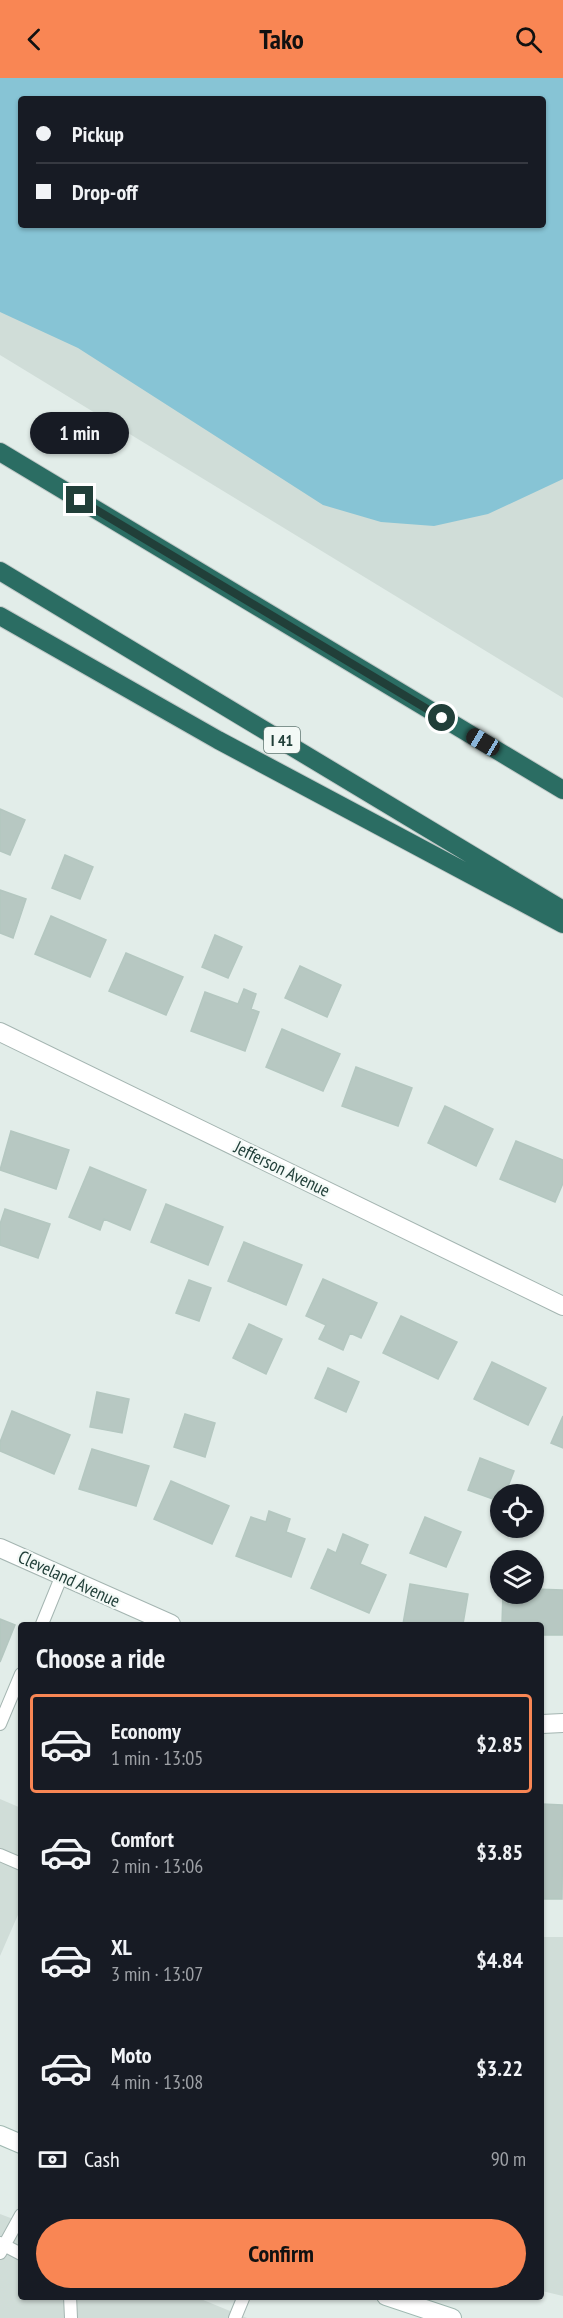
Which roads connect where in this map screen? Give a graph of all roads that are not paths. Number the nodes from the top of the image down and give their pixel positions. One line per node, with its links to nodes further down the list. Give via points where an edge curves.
1 (0, 452): 4 (highway)
2 (0, 571): 5 (highway, I 41)
3 (0, 616): 6 (highway, via 218,740)
4 (563, 790)
5 (563, 910)
6 (563, 924)
7 (0, 1032): 8 (street, Jefferson Avenue)
8 (563, 1306)
9 (0, 1548): 10 (street, Cleveland Avenue)
10 (62, 1575): 11 (lane); 12 (street, Cleveland Avenue)
11 (43, 1622)
12 (167, 1622)
13 (18, 1681): 15 (lane)
14 (563, 1723): 16 (street)
15 (0, 1724)
16 (544, 1724)
17 (0, 1855): 18 (lane)
18 (18, 1863)
19 (0, 2135): 20 (street)
20 (18, 2143)
21 (18, 2220): 22 (lane)
22 (2, 2247): 23 (lane)
23 (18, 2253)
24 (70, 2300): 27 (lane)
25 (242, 2300): 28 (lane)
26 (398, 2300): 29 (street)
27 (70, 2318)
28 (235, 2318)
29 (452, 2318)

